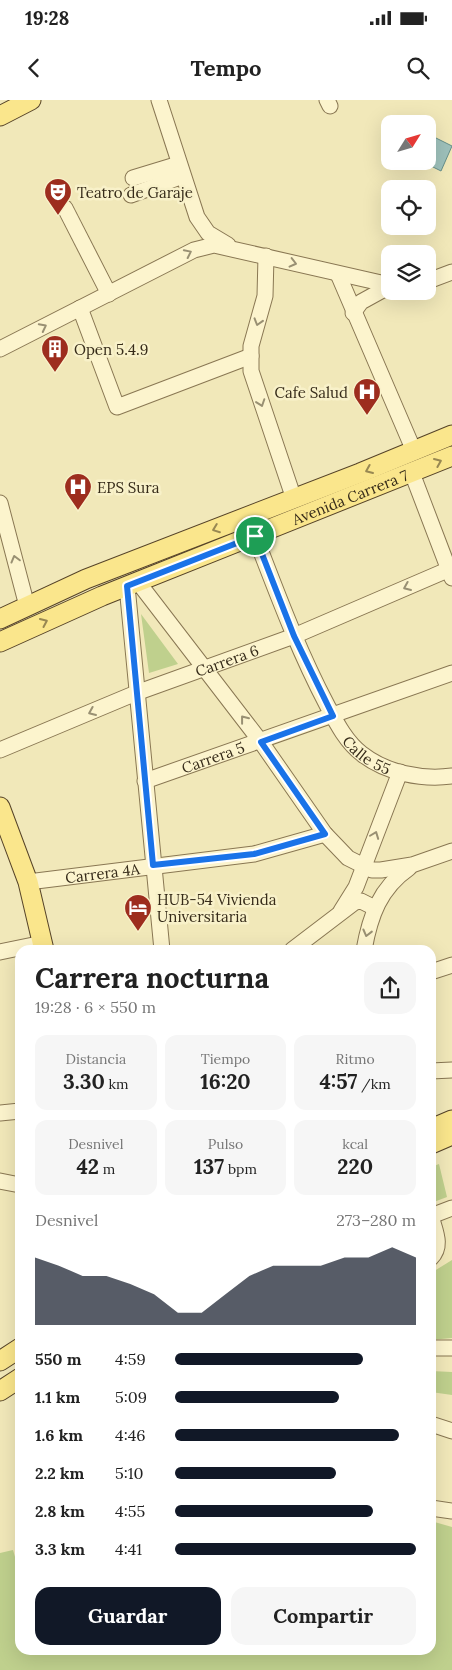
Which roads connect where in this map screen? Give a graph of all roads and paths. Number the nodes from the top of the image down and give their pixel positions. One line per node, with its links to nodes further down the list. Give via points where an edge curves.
1 (30, 100): 3 (main road)
2 (159, 100): 4 (street)
3 (0, 116)
4 (181, 170): 5 (street); 6 (street); 8 (street, via 202,226)
5 (133, 178)
6 (131, 194)
7 (65, 208): 15 (street)
8 (229, 246): 9 (street); 15 (street, one-way to 8, via 203,247)
9 (266, 256): 11 (street, one-way to 11); 19 (street, one-way to 19, via 265,296)
10 (452, 272): 12 (street)
11 (338, 274): 13 (street); 17 (street)
12 (436, 278)
13 (381, 284)
14 (381, 291): 17 (street, via 361,302)
15 (109, 294): 16 (street)
16 (80, 308): 18 (street, one-way to 16); 19 (street, via 117,406)
17 (353, 313): 21 (street)
18 (0, 350)
19 (251, 356): 24 (street, one-way to 24, via 254,384)
20 (452, 435): 21 (main road, Avenida Carrera 7)
21 (414, 451): 24 (main road, Avenida Carrera 7, one-way to 24)
22 (452, 456): 23 (main road, Avenida Carrera 7, one-way to 22)
23 (412, 473): 26 (main road, Avenida Carrera 7); 27 (street)
24 (294, 499): 29 (main road, Avenida Carrera 7, one-way to 29, via 86,579)
25 (0, 503): 29 (street, one-way to 25)
26 (255, 536): 28 (main road, Avenida Carrera 7); 31 (street, Calle 55)
27 (451, 572): 31 (street, Carrera 6, one-way to 31)
28 (132, 584): 32 (main road, Avenida Carrera 7, one-way to 28); 33 (street); 35 (street)
29 (27, 606): 30 (main road, Avenida Carrera 7)
30 (0, 619)
31 (294, 636): 33 (street, Carrera 6); 36 (street, Calle 55)
32 (0, 642)
33 (205, 669): 35 (street, Carrera 6); 37 (street, one-way to 33)
34 (452, 673): 36 (street, Carrera 5)
35 (136, 692): 38 (street, Carrera 6, one-way to 38); 41 (street)
36 (333, 716): 37 (street, Carrera 5); 39 (street, Calle 55, via 361,754 380,766)
37 (261, 742): 41 (street, Carrera 5); 43 (street)
38 (0, 750)
39 (400, 772): 40 (street, via 435,778); 47 (street, one-way to 39)
40 (452, 776)
41 (146, 782): 45 (street)
42 (0, 807): 48 (main road)
43 (325, 834): 45 (street, Carrera 4A, via 254,854); 47 (street, via 348,858)
44 (452, 851): 46 (street)
45 (153, 865): 48 (street, Carrera 4A); 52 (street)
46 (412, 865): 47 (street, via 381,870); 49 (street, via 390,883)
47 (363, 866): 50 (street)
48 (28, 882): 51 (main road)
49 (375, 908): 50 (street, via 361,901); 54 (street, one-way to 54)
50 (341, 911): 53 (street)
51 (44, 945)
52 (161, 945)
53 (298, 945)
54 (365, 945)
55 (15, 950): 56 (street)
56 (0, 952)
57 (452, 965): 58 (street)
58 (436, 970)
59 (452, 1070): 60 (street)
60 (436, 1071)
61 (15, 1111): 62 (street)
62 (0, 1112)
63 (452, 1120): 64 (main road)
64 (436, 1127)
65 (452, 1135): 66 (main road)
66 (436, 1142)
67 (0, 1180): 68 (street)
68 (15, 1184)
69 (452, 1208): 70 (street)
70 (436, 1214)
71 (436, 1236): 72 (street)
72 (436, 1253)
73 (436, 1348): 74 (street)
74 (452, 1348)
75 (15, 1351): 76 (main road)
76 (0, 1361)
77 (15, 1382): 79 (main road)
78 (15, 1389): 79 (main road)
79 (0, 1392)
80 (436, 1426): 81 (street)
81 (452, 1432)
82 (436, 1509): 83 (street)
83 (452, 1511)

